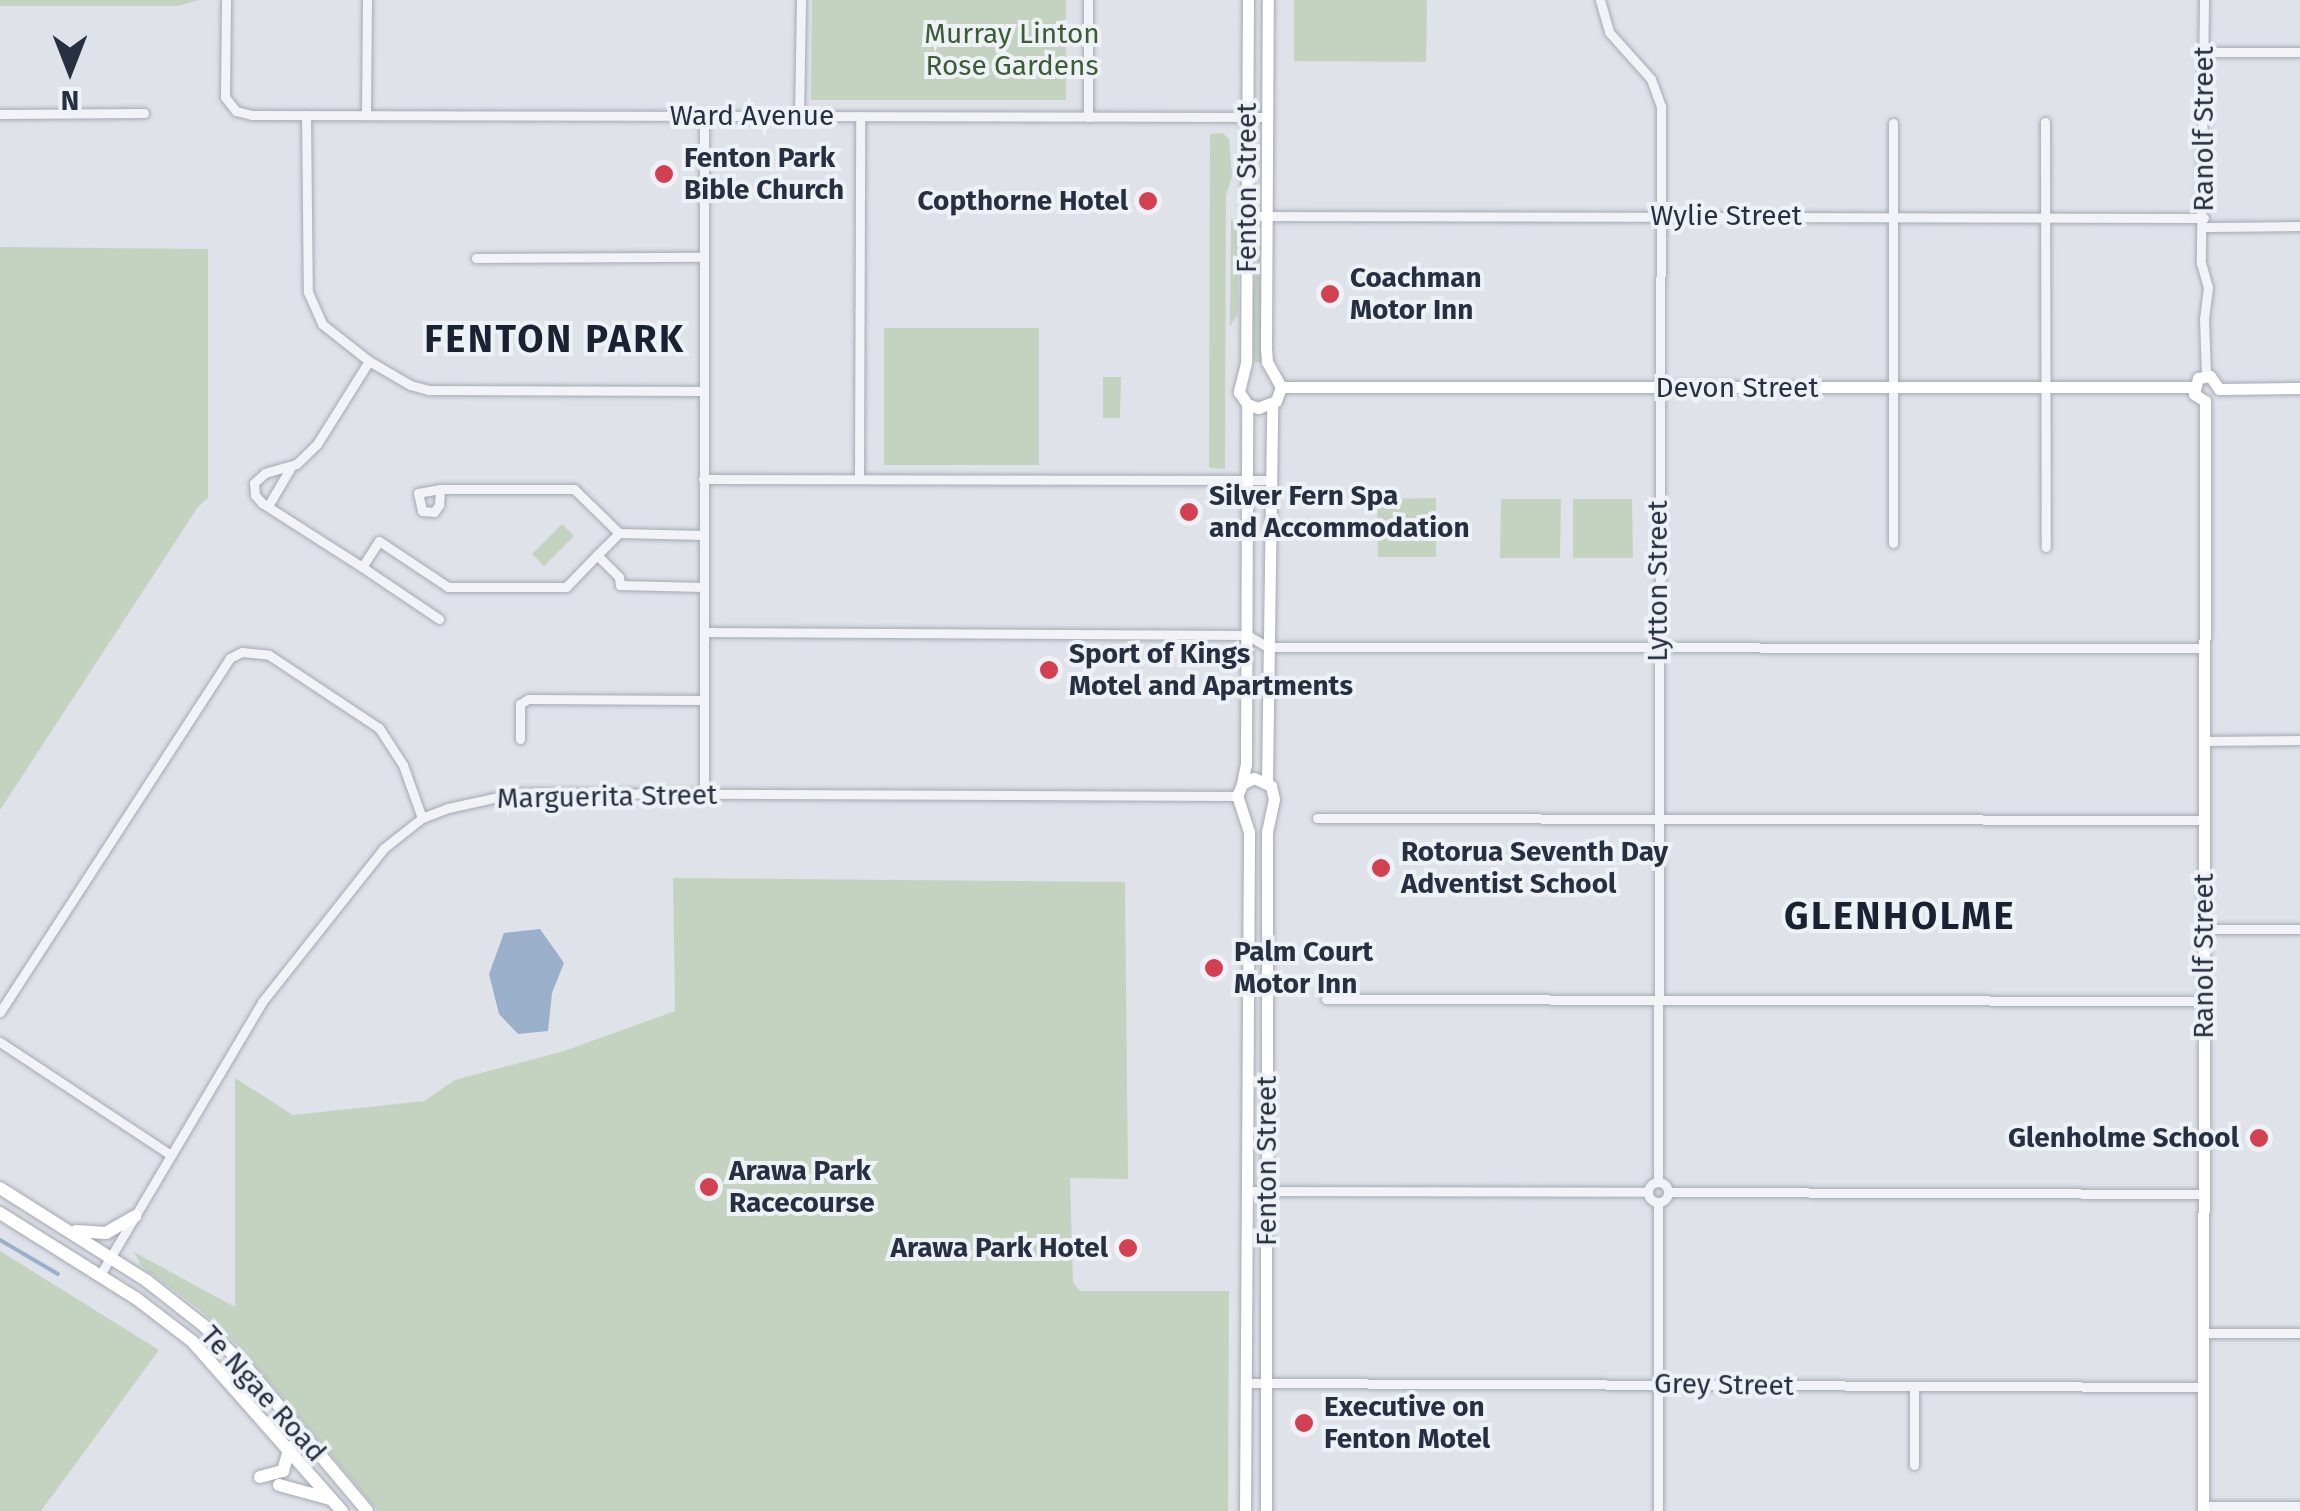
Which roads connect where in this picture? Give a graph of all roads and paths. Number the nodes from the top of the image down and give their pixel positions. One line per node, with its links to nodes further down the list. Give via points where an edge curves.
1 (226, 0): 13 (street, Ward Avenue, via 226,98 236,110)
2 (367, 0): 14 (street)
3 (801, 0): 16 (street)
4 (1088, 0): 18 (street)
5 (1248, 0): 19 (main road, Fenton Street)
6 (1268, 0): 20 (main road, Fenton Street)
7 (1600, 0): 25 (street, Lytton Street, via 1609,32 1645,70 1660,98)
8 (2204, 0): 9 (street, Ranolf Street)
9 (2204, 52): 10 (street); 28 (street, Ranolf Street)
10 (2300, 52)
11 (0, 114): 12 (street)
12 (144, 114)
13 (306, 115): 14 (street, Ward Avenue); 32 (street, via 308,292 322,324)
14 (366, 115): 15 (street, Ward Avenue)
15 (704, 116): 16 (street, Ward Avenue); 30 (street)
16 (799, 116): 17 (street, Ward Avenue)
17 (860, 116): 18 (street, Ward Avenue); 49 (street)
18 (1088, 117): 19 (street, Ward Avenue)
19 (1248, 117): 20 (street, Ward Avenue); 23 (main road, Fenton Street)
20 (1268, 117): 24 (main road, Fenton Street)
21 (2045, 122): 27 (street)
22 (1893, 123): 26 (street)
23 (1248, 216): 24 (street, Wylie Street); 35 (main road, Fenton Street)
24 (1268, 216): 25 (street, Wylie Street); 33 (main road, Fenton Street, via 1266,346)
25 (1660, 216): 26 (street, Wylie Street); 37 (street, Lytton Street)
26 (1892, 218): 27 (street, Wylie Street); 42 (street)
27 (2044, 218): 28 (street, Wylie Street); 38 (street)
28 (2204, 222): 29 (street, Wylie Street); 34 (street, Ranolf Street)
29 (2300, 226)
30 (704, 256): 31 (street); 43 (street)
31 (476, 258)
32 (368, 362): 43 (street, via 429,390); 47 (street, via 317,444)
33 (1273, 372): 35 (main road, via 1259,366); 36 (main road)
34 (2206, 375): 39 (main road); 40 (main road)
35 (1242, 376): 45 (main road, via 1239,392)
36 (1280, 387): 37 (main road, Devon Street); 46 (main road)
37 (1660, 388): 42 (main road, Devon Street); 65 (street, Lytton Street)
38 (2044, 388): 39 (main road, Devon Street); 42 (main road, Devon Street); 57 (street)
39 (2193, 388): 44 (main road)
40 (2219, 388): 41 (main road); 44 (main road)
41 (2300, 388)
42 (1892, 389): 56 (street)
43 (703, 391): 48 (street)
44 (2204, 402): 66 (main road, Ranolf Street)
45 (1247, 404): 46 (main road); 50 (main road)
46 (1272, 405): 51 (main road)
47 (292, 467): 53 (street); 53 (street, via 264,473 254,483 255,496)
48 (703, 479): 49 (street); 55 (street)
49 (859, 479): 50 (street)
50 (1249, 480): 51 (street); 63 (main road)
51 (1268, 480): 64 (main road)
52 (440, 490): 54 (street, via 574,490)
53 (268, 506): 59 (street)
54 (620, 533): 55 (street); 58 (street)
55 (703, 536): 60 (street)
56 (1893, 543)
57 (2046, 547)
58 (597, 555): 59 (street, via 566,586 448,587 379,541); 60 (street, via 620,585)
59 (362, 568): 61 (street)
60 (703, 586): 62 (street)
61 (439, 618)
62 (704, 632): 63 (street); 67 (street)
63 (1247, 635): 64 (street); 72 (main road)
64 (1268, 647): 65 (street); 71 (main road)
65 (1658, 648): 66 (street); 78 (street, Lytton Street)
66 (2205, 648): 69 (main road, Ranolf Street)
67 (704, 700): 68 (street, via 528,699 520,708); 73 (street)
68 (520, 739)
69 (2205, 740): 70 (street); 79 (main road, Ranolf Street)
70 (2300, 740)
71 (1266, 782): 72 (main road, via 1254,778); 74 (main road, via 1274,792)
72 (1240, 790): 73 (street, Marguerita Street); 75 (main road)
73 (704, 794): 76 (street, Marguerita Street, via 517,793)
74 (1268, 811): 75 (main road); 83 (main road, Fenton Street)
75 (1246, 813): 82 (main road, Fenton Street)
76 (422, 818): 87 (street, via 402,764 379,728 269,656 242,652 230,658); 89 (street, Marguerita Street, via 384,848 275,984)
77 (1317, 818): 78 (street)
78 (1658, 818): 79 (street); 85 (street, Lytton Street)
79 (2204, 820): 80 (main road, Ranolf Street)
80 (2204, 929): 81 (street); 86 (main road, Ranolf Street)
81 (2300, 930)
82 (1246, 998): 83 (main road); 92 (main road, Fenton Street)
83 (1267, 998): 93 (main road, Fenton Street)
84 (1326, 999): 85 (street)
85 (1659, 1000): 86 (street); 90 (street, Lytton Street)
86 (2204, 1001): 96 (main road, Ranolf Street)
87 (0, 1012)
88 (0, 1042): 89 (street)
89 (170, 1154): 99 (street, Marguerita Street)
90 (1658, 1182): 94 (street); 95 (street)
91 (0, 1188): 100 (main road, Te Ngae Road)
92 (1246, 1191): 93 (street); 105 (main road, Fenton Street)
93 (1267, 1192): 94 (street); 106 (main road, Fenton Street)
94 (1648, 1192): 97 (street)
95 (1668, 1192): 96 (street); 97 (street)
96 (2204, 1194): 104 (main road, Ranolf Street)
97 (1658, 1202): 107 (street)
98 (0, 1212): 102 (main road, Te Ngae Road)
99 (136, 1216): 100 (main road, via 106,1233); 101 (street, Marguerita Street)
100 (64, 1228): 101 (main road, Te Ngae Road)
101 (111, 1257): 102 (street, Marguerita Street); 117 (main road, Te Ngae Road, via 226,1347)
102 (100, 1275): 110 (main road, Te Ngae Road, via 192,1341)
103 (2300, 1332): 104 (street)
104 (2203, 1333): 109 (main road, Ranolf Street)
105 (1245, 1383): 106 (street, Grey Street); 118 (main road, Fenton Street)
106 (1266, 1384): 107 (street, Grey Street); 119 (main road, Fenton Street)
107 (1660, 1385): 108 (street, Grey Street); 120 (street)
108 (1914, 1387): 109 (street, Grey Street); 111 (street)
109 (2204, 1387): 116 (main road, Ranolf Street)
110 (290, 1447): 112 (main road, via 283,1471); 114 (main road, Te Ngae Road)
111 (1914, 1465)
112 (260, 1477)
113 (278, 1485): 114 (main road)
114 (337, 1505)
115 (2300, 1506): 116 (street)
116 (2203, 1508)
117 (367, 1511)
118 (1245, 1511)
119 (1266, 1511)
120 (1658, 1511)

